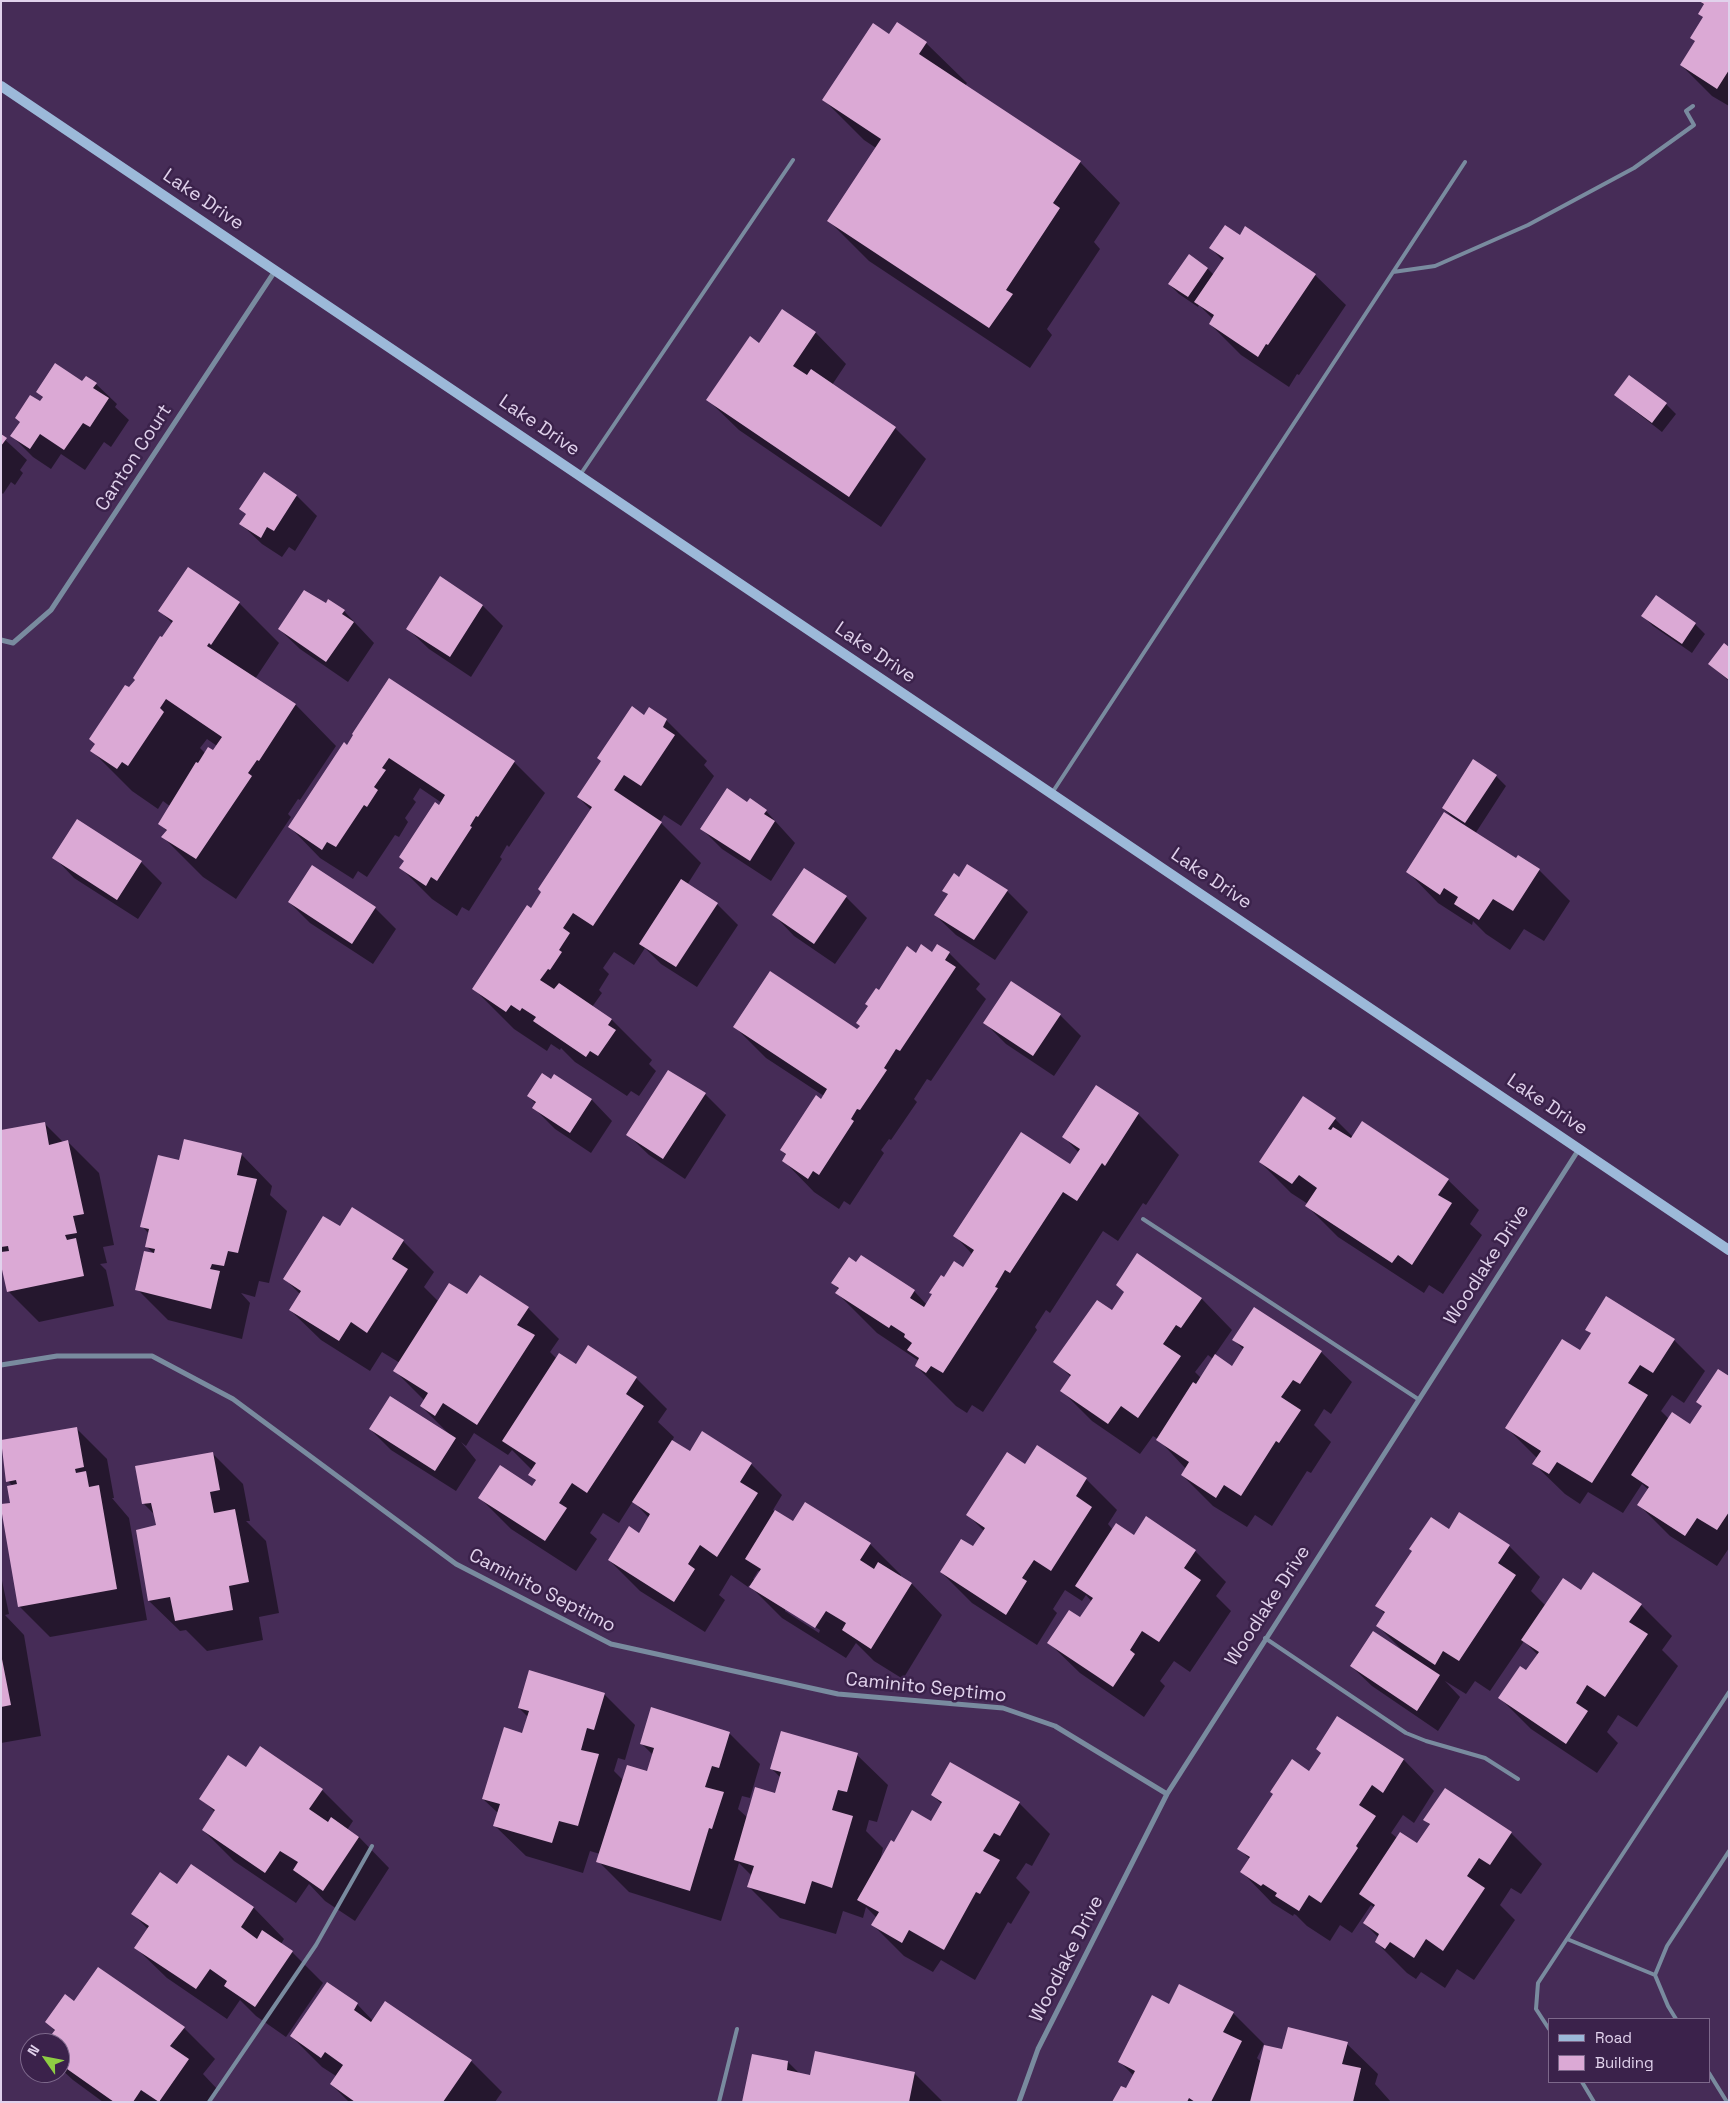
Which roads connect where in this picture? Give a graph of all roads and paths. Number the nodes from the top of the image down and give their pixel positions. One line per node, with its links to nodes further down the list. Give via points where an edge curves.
1 (1, 86): 5 (main road, Lake Drive)
2 (1693, 106): 6 (lane, via 1686,111 1694,125 1634,168 1528,225 1434,266)
3 (793, 160): 7 (lane)
4 (1465, 162): 6 (lane)
5 (276, 270): 7 (main road, Lake Drive); 8 (street, Canton Court, via 51,610 13,643)
6 (1393, 272): 9 (lane)
7 (580, 475): 9 (main road, Lake Drive)
8 (1, 640)
9 (1052, 793): 10 (main road, Lake Drive)
10 (1580, 1148): 12 (main road, Lake Drive); 14 (street, Woodlake Drive)
11 (1143, 1219): 14 (lane)
12 (1729, 1250)
13 (1, 1366): 18 (street, Caminito Septimo, via 57,1356 152,1356 233,1399 456,1564 611,1644 838,1694 1003,1708 1055,1726)
14 (1418, 1399): 15 (street, Woodlake Drive)
15 (1265, 1638): 17 (lane, via 1406,1733 1485,1758); 18 (street, Woodlake Drive)
16 (1729, 1692): 21 (lane)
17 (1518, 1779)
18 (1167, 1794): 30 (street, Woodlake Drive, via 1038,2049)
19 (372, 1846): 28 (lane, via 316,1945)
20 (1729, 1851): 22 (lane, via 1667,1946)
21 (1567, 1939): 22 (lane); 24 (lane, via 1538,1984 1536,2008)
22 (1656, 1975): 23 (lane)
23 (1675, 2018)
24 (1548, 2027)
25 (737, 2029): 29 (lane)
26 (1710, 2074): 32 (lane)
27 (1583, 2083): 31 (lane)
28 (209, 2102)
29 (719, 2102)
30 (1019, 2102)
31 (1594, 2102)
32 (1727, 2102)

